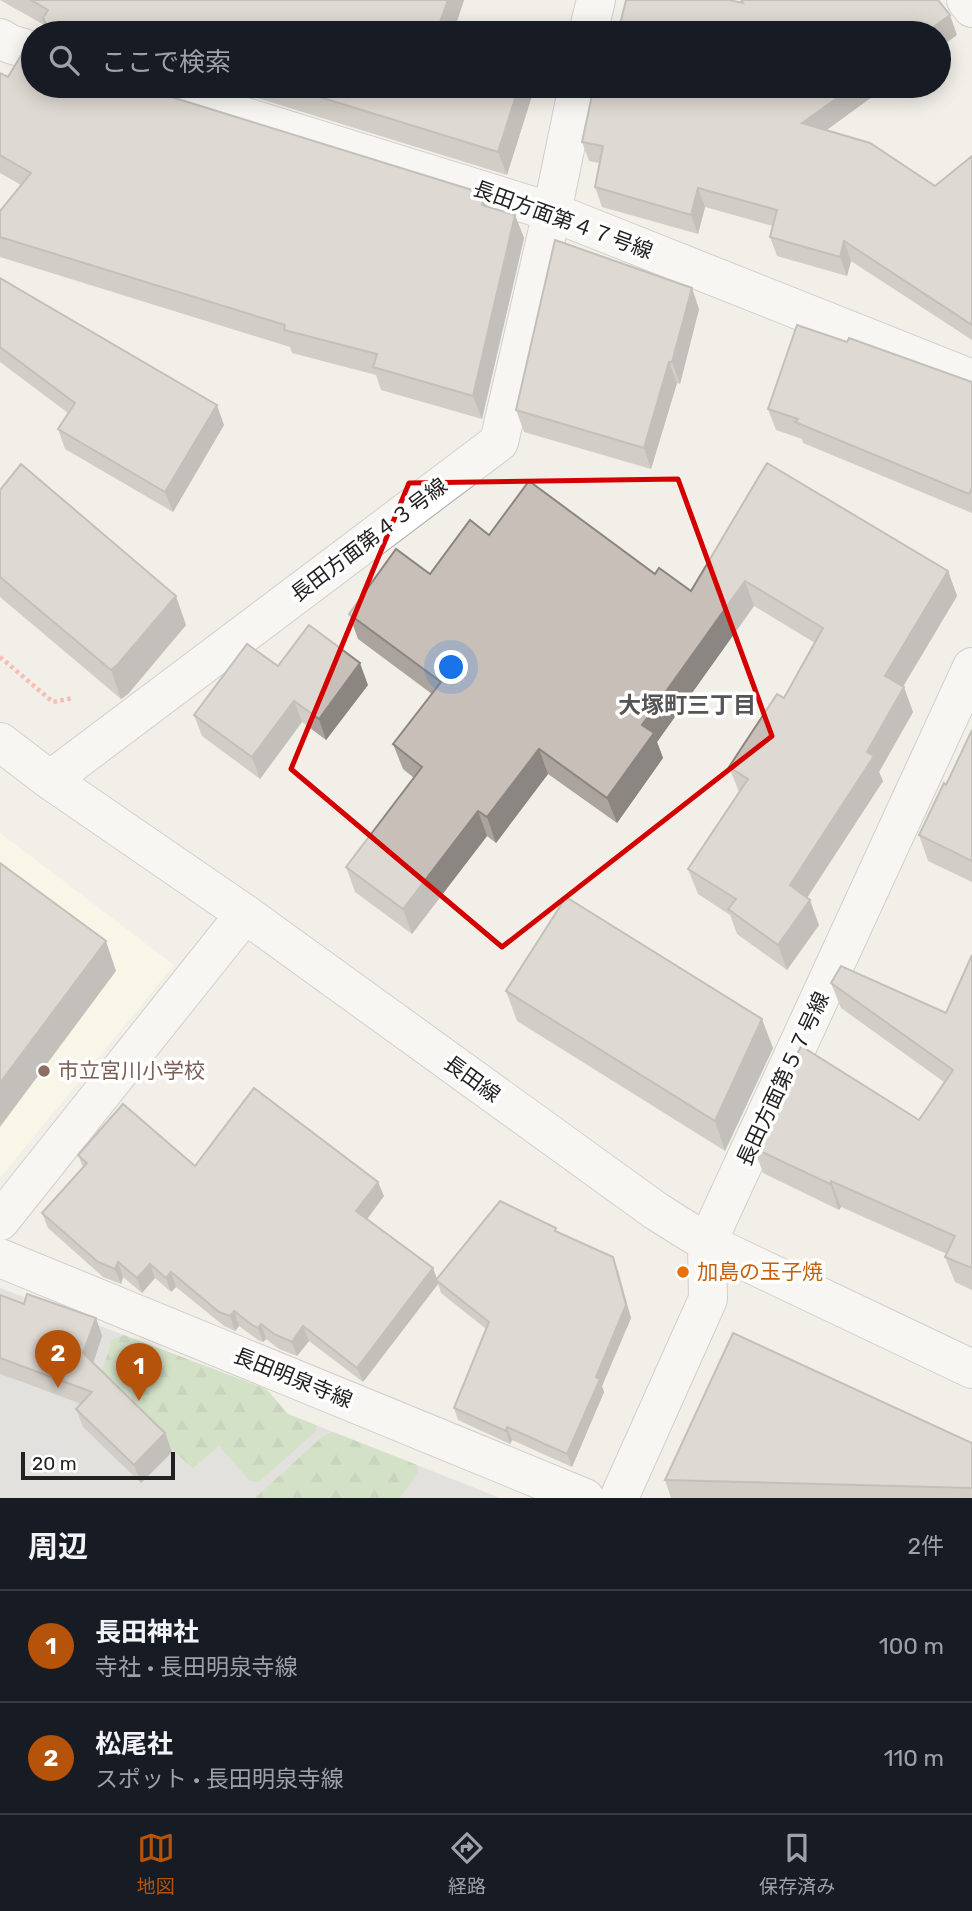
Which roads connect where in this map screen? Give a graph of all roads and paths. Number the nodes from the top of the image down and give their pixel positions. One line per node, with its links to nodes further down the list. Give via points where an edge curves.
1 (596, 0): 4 (street)
2 (966, 0): 3 (street)
3 (972, 8)
4 (592, 21)
5 (184, 98): 7 (street, 長田方面第４７号線)
6 (576, 98): 7 (street, 長田方面第４３号線)
7 (552, 212): 8 (street, 長田方面第４７号線); 13 (street, 長田方面第４３号線, via 499,442)
8 (972, 379)
9 (0, 657): 11 (path, via 53,702)
10 (972, 667): 16 (street, 長田方面第５７号線)
11 (73, 698)
12 (0, 742): 13 (street, 長田線)
13 (50, 780): 14 (street, 長田線)
14 (245, 914): 15 (street); 16 (street, 長田線, via 656,1211)
15 (0, 1222)
16 (707, 1242): 18 (street, 長田線); 20 (street, 長田方面第５７号線, via 708,1299)
17 (0, 1258): 19 (street, 長田明泉寺線)
18 (972, 1368)
19 (585, 1498)
20 (619, 1498)

